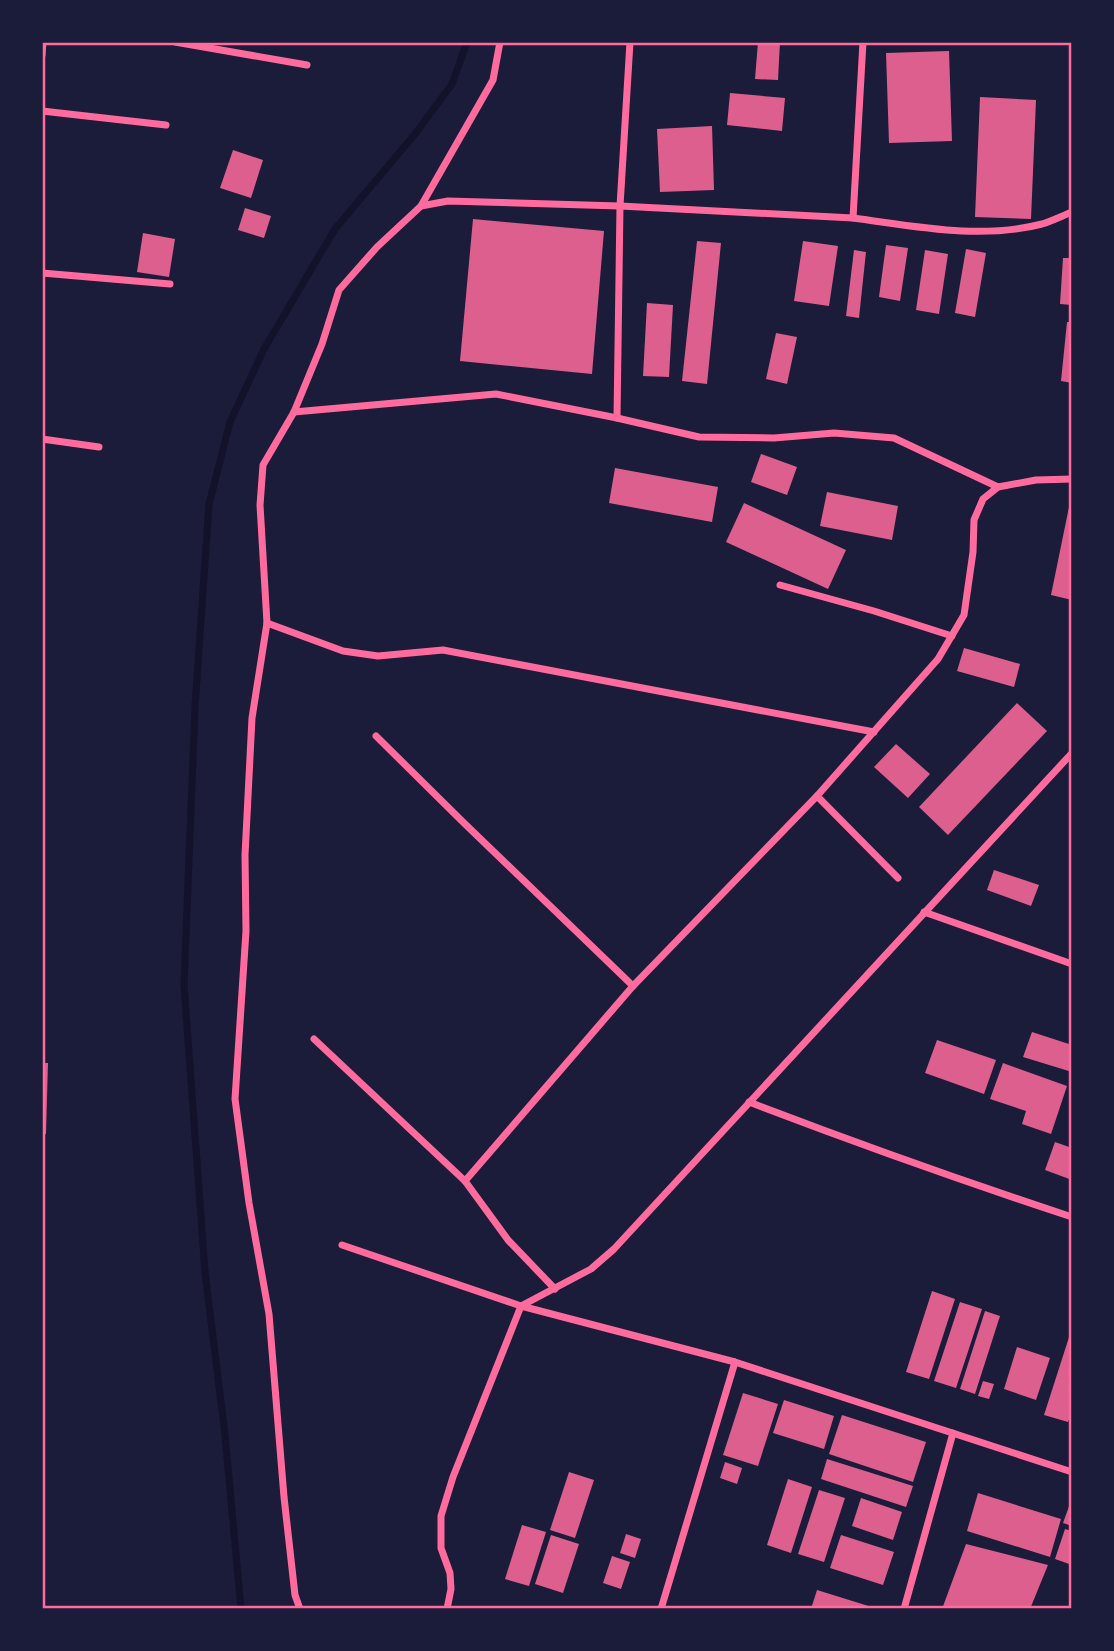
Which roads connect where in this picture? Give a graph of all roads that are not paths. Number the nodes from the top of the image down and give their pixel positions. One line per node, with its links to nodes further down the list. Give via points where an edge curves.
1 (43, 42): 7 (street)
2 (175, 42): 6 (street)
3 (500, 42): 11 (street, via 493,80)
4 (630, 42): 12 (street)
5 (863, 42): 14 (street)
6 (196, 44): 8 (street)
7 (42, 55)
8 (307, 65)
9 (42, 111): 10 (street)
10 (166, 125)
11 (421, 206): 12 (street, via 448,201); 17 (street, via 339,290)
12 (620, 206): 14 (street); 18 (street)
13 (1072, 212): 14 (street, via 1043,224 1002,231)
14 (853, 218)
15 (42, 272): 16 (street)
16 (170, 284)
17 (294, 412): 18 (street, via 496,394); 24 (street, via 263,465 260,505)
18 (617, 418): 22 (street, via 699,437 774,438 834,432 894,438)
19 (42, 439): 20 (street)
20 (99, 447)
21 (1072, 479): 22 (street)
22 (999, 487): 25 (street, via 983,499 974,520 964,615)
23 (780, 585): 25 (street)
24 (267, 623): 26 (street, via 343,651 378,656 443,650); 44 (street, via 252,718 246,931 235,1099 269,1314 293,1583)
25 (952, 636): 26 (street, via 938,659)
26 (874, 732): 29 (street)
27 (376, 737): 33 (street)
28 (1072, 752): 31 (street)
29 (817, 796): 30 (street); 33 (street)
30 (898, 878)
31 (924, 912): 32 (street); 35 (street)
32 (1072, 964)
33 (634, 986): 36 (street)
34 (314, 1039): 36 (street)
35 (749, 1102): 37 (street); 39 (street, via 614,1249 591,1269)
36 (465, 1181): 39 (street, via 508,1241)
37 (1072, 1217)
38 (342, 1245): 40 (street)
39 (555, 1289): 40 (street)
40 (522, 1306): 41 (street); 45 (street, via 441,1516 441,1548 450,1573)
41 (735, 1362): 42 (street); 46 (street)
42 (953, 1433): 43 (street); 47 (street)
43 (1072, 1472)
44 (300, 1609)
45 (447, 1609)
46 (661, 1609)
47 (904, 1609)

